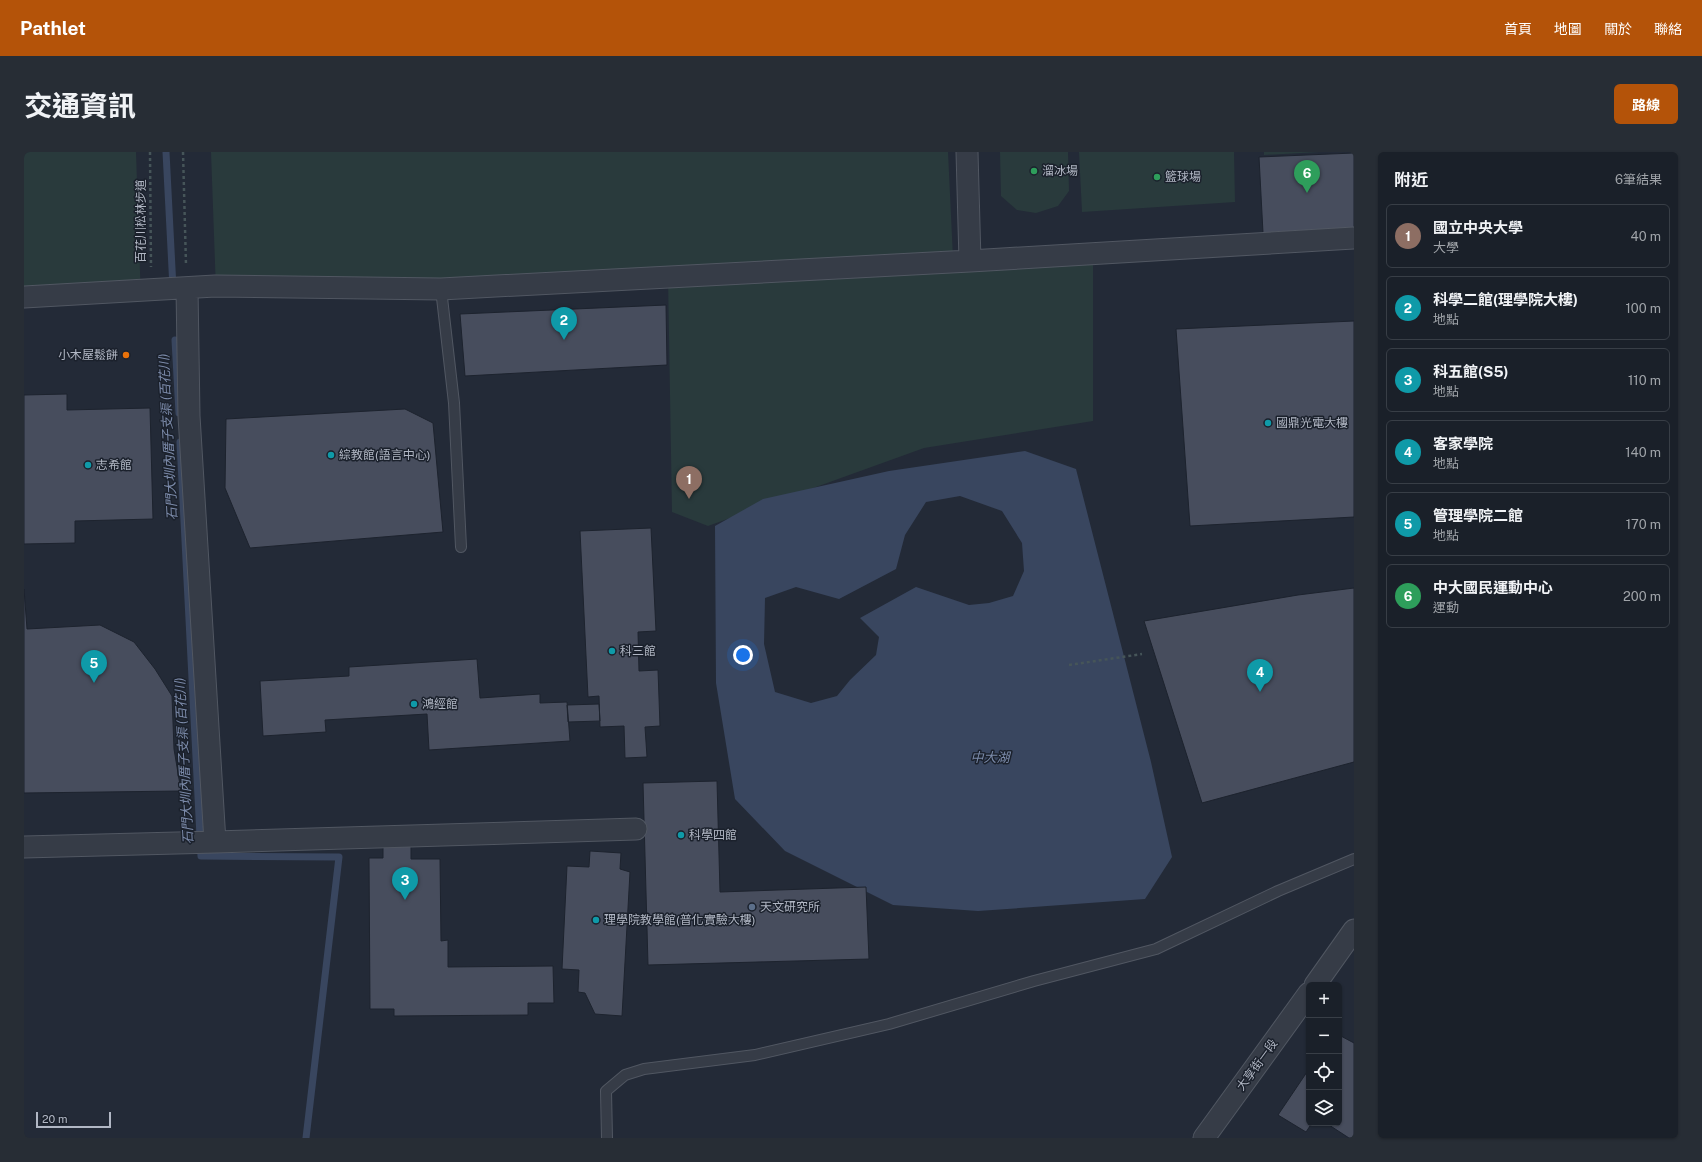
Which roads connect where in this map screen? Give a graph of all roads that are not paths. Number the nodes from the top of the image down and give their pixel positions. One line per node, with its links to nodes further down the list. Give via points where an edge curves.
1 (967, 152): 3 (street)
2 (1354, 238): 3 (street)
3 (970, 261): 5 (street)
4 (187, 288): 5 (street, via 215,286); 6 (street); 9 (street, via 188,416)
5 (441, 289): 7 (lane, via 454,403)
6 (24, 297)
7 (461, 547)
8 (636, 830): 9 (street)
9 (215, 842): 10 (street)
10 (24, 847)
11 (1354, 859): 15 (lane, via 1278,891 1156,949 1034,981 882,1026 755,1055 666,1065 625,1075 606,1092)
12 (1354, 930): 13 (street)
13 (1317, 982)
14 (1306, 997): 16 (street, 大享街一段)
15 (607, 1138)
16 (1204, 1138)

